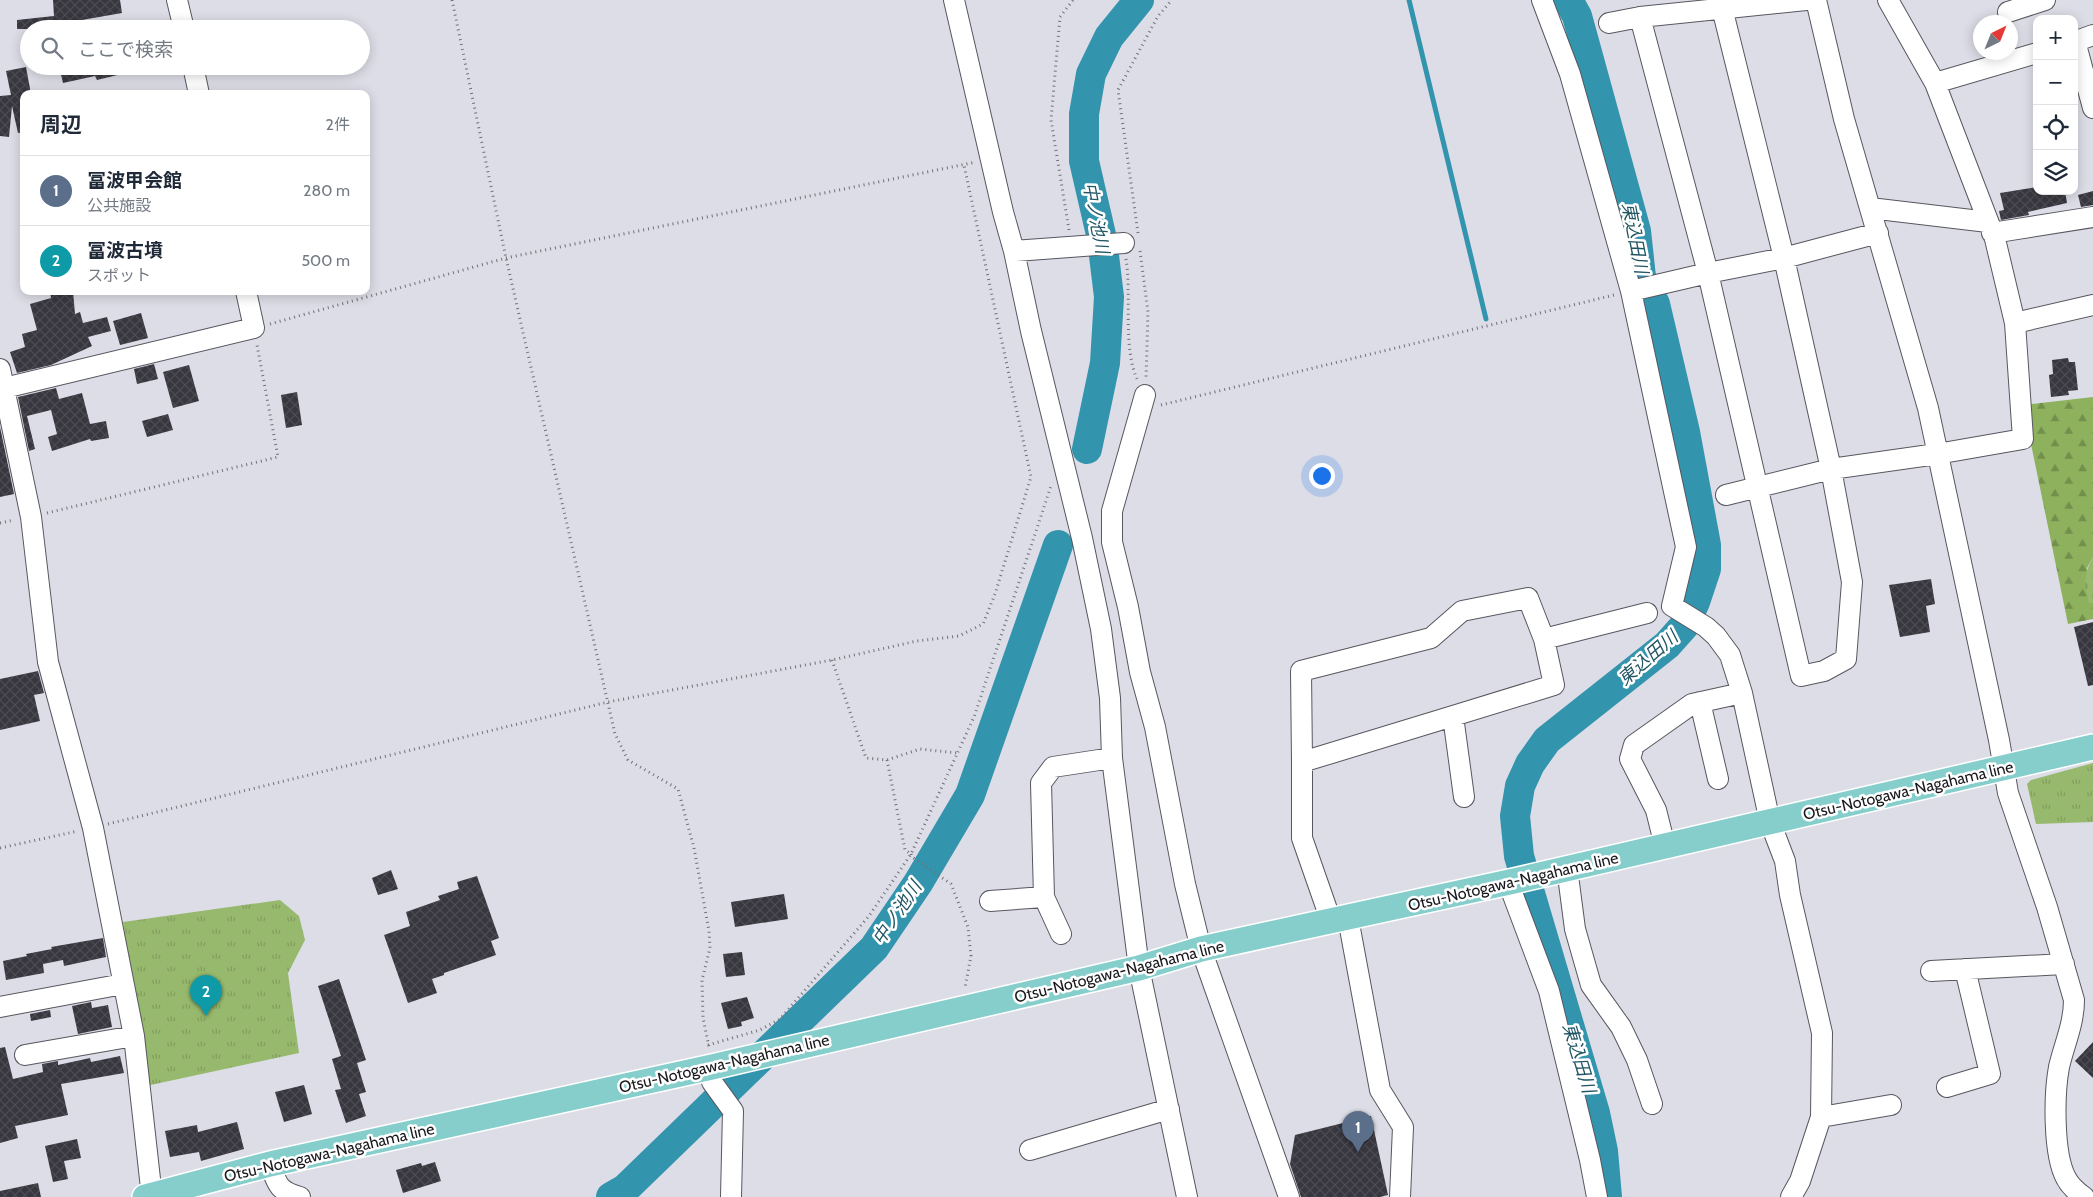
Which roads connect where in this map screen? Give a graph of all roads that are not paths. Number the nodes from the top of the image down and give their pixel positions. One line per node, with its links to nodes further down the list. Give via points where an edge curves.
1 (177, 0): 11 (street)
2 (954, 0): 26 (street)
3 (1542, 0): 29 (street, via 1570,74)
4 (1806, 0): 8 (street)
5 (1816, 0): 21 (street, via 1844,119)
6 (1888, 0): 18 (street)
7 (2045, 0): 9 (street)
8 (1722, 8): 10 (street); 27 (street)
9 (2008, 12)
10 (1640, 17): 12 (street); 28 (street)
11 (182, 20)
12 (1609, 23)
13 (2093, 35): 14 (street)
14 (2078, 41)
15 (2078, 53): 20 (street)
16 (2033, 54): 18 (street)
17 (195, 75): 19 (street)
18 (1935, 83): 23 (street)
19 (198, 90)
20 (2093, 108)
21 (1870, 208): 23 (street); 24 (street)
22 (2093, 217): 23 (street)
23 (1990, 227): 32 (street)
24 (1878, 233): 27 (street); 35 (street, via 1928,408)
25 (1134, 242): 26 (street)
26 (1014, 251): 45 (street, via 1101,629 1110,698)
27 (1784, 258): 28 (street); 36 (street)
28 (1708, 273): 29 (street); 37 (street)
29 (1634, 290): 41 (street, via 1686,547 1672,606 1716,636 1730,656)
30 (247, 295): 33 (street, via 254,328)
31 (2093, 305): 32 (street)
32 (2016, 323): 35 (street, via 2023,439)
33 (1, 382): 63 (street, via 31,517 48,662 93,828)
34 (1145, 395): 58 (street, via 1112,511 1112,542 1155,727)
35 (1937, 454): 36 (street); 47 (street)
36 (1831, 469): 37 (street); 37 (street, via 1852,582 1846,659 1824,671 1801,676)
37 (1758, 487): 38 (street)
38 (1726, 495)
39 (1647, 613): 40 (street)
40 (1544, 639): 43 (street, via 1554,685); 46 (street, via 1528,598 1462,611 1431,638 1301,671)
41 (1742, 693): 42 (street); 50 (street)
42 (1700, 702): 48 (street); 51 (street, via 1692,704 1634,745 1630,759 1656,810)
43 (1454, 716): 46 (street); 49 (street)
44 (2093, 747): 47 (main road, Otsu-Notogawa-Nagahama line)
45 (1112, 758): 54 (street, via 1054,767 1041,783); 60 (street)
46 (1302, 762): 56 (street, via 1302,838)
47 (2004, 768): 50 (main road, Otsu-Notogawa-Nagahama line); 59 (street, via 2008,793)
48 (1718, 779)
49 (1464, 797)
50 (1770, 822): 51 (main road, Otsu-Notogawa-Nagahama line); 72 (street, via 1785,861 1822,1033)
51 (1665, 846): 52 (main road, Otsu-Notogawa-Nagahama line)
52 (1557, 871): 53 (main road, Otsu-Notogawa-Nagahama line); 69 (street, via 1592,985 1621,1027 1637,1060)
53 (1511, 882): 56 (main road, Otsu-Notogawa-Nagahama line); 81 (street, via 1549,991)
54 (1044, 897): 55 (street); 57 (street)
55 (990, 901)
56 (1340, 919): 58 (main road, Otsu-Notogawa-Nagahama line); 80 (street, via 1380,1090 1403,1127)
57 (1062, 934)
58 (1201, 950): 60 (main road, Otsu-Notogawa-Nagahama line); 79 (street)
59 (2064, 964): 61 (street); 83 (street, via 2074,1000 2074,1013 2059,1069 2055,1117 2065,1177)
60 (1139, 968): 67 (main road, Otsu-Notogawa-Nagahama line); 71 (street)
61 (1965, 969): 62 (street); 68 (street, via 1990,1074)
62 (1931, 971)
63 (123, 984): 64 (street); 65 (street)
64 (0, 1007)
65 (134, 1036): 66 (street); 75 (street)
66 (26, 1055)
67 (715, 1064): 74 (main road, Otsu-Notogawa-Nagahama line); 77 (street, via 733,1111)
68 (1947, 1087)
69 (1652, 1104)
70 (1891, 1105): 72 (street)
71 (1169, 1109): 73 (street); 78 (street)
72 (1821, 1117): 82 (street, via 1800,1181)
73 (1030, 1150)
74 (270, 1164): 75 (main road, Otsu-Notogawa-Nagahama line); 76 (street, via 277,1185 285,1193)
75 (150, 1196)
76 (300, 1197)
77 (731, 1197)
78 (1187, 1197)
79 (1289, 1197)
80 (1400, 1197)
81 (1597, 1197)
82 (1791, 1197)
83 (2084, 1197)

